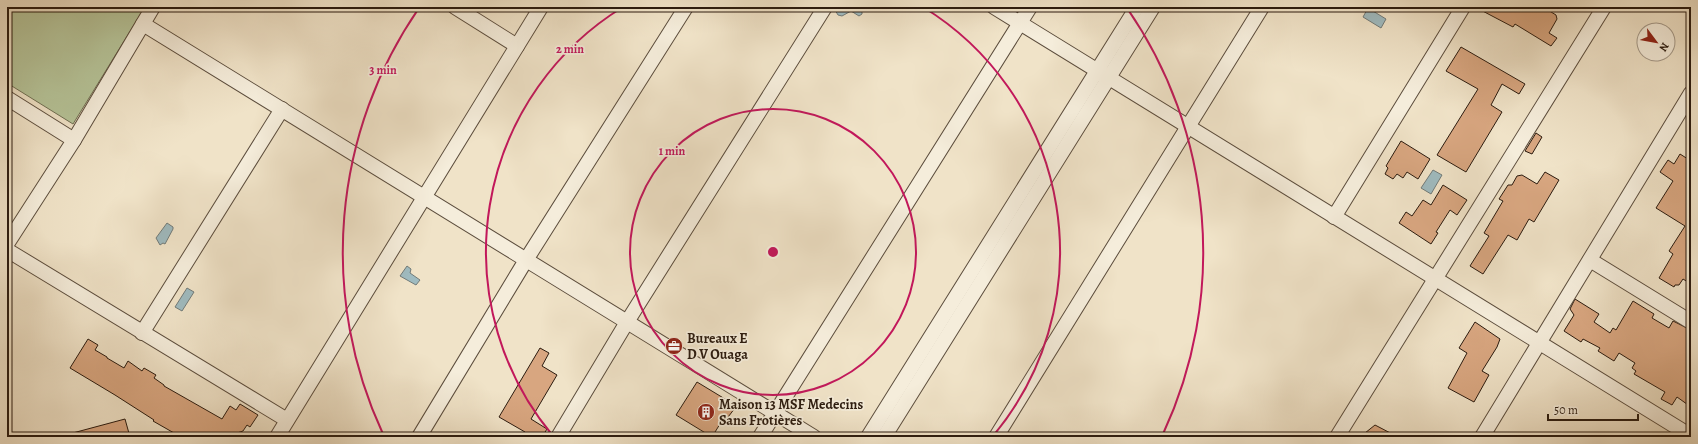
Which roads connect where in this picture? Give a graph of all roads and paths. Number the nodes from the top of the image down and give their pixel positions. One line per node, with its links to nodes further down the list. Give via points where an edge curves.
1 (153, 7): 14 (street)
2 (455, 7): 15 (street)
3 (541, 7): 15 (street)
4 (686, 7): 26 (street)
5 (825, 7): 30 (street)
6 (994, 7): 13 (street)
7 (1030, 7): 13 (street)
8 (1137, 7): 16 (street)
9 (1153, 7): 16 (street)
10 (1262, 7): 20 (street)
11 (1463, 7): 23 (street)
12 (1604, 7): 28 (street)
13 (1021, 23): 16 (street); 33 (street)
14 (143, 24): 19 (street); 21 (street)
15 (518, 46): 22 (street)
16 (1103, 75): 20 (street); 41 (street); 42 (street)
17 (1691, 93): 27 (street)
18 (7, 98): 21 (street)
19 (282, 109): 22 (street); 31 (street)
20 (1188, 126): 23 (street); 43 (street)
21 (74, 140): 24 (street)
22 (425, 198): 26 (street); 34 (street)
23 (1334, 217): 28 (street)
24 (7, 244)
25 (7, 250): 31 (street)
26 (526, 260): 30 (street); 37 (street)
27 (1590, 260): 29 (street); 32 (street)
28 (1435, 278): 32 (street); 44 (street)
29 (1690, 319)
30 (627, 322): 33 (street); 38 (street)
31 (142, 333): 34 (street)
32 (1539, 342): 35 (street); 45 (street)
33 (775, 412): 39 (street); 40 (street)
34 (287, 420): 36 (street)
35 (1691, 436)
36 (277, 437)
37 (419, 437)
38 (558, 437)
39 (760, 437)
40 (814, 437)
41 (868, 437)
42 (884, 437)
43 (996, 437)
44 (1337, 437)
45 (1482, 437)

